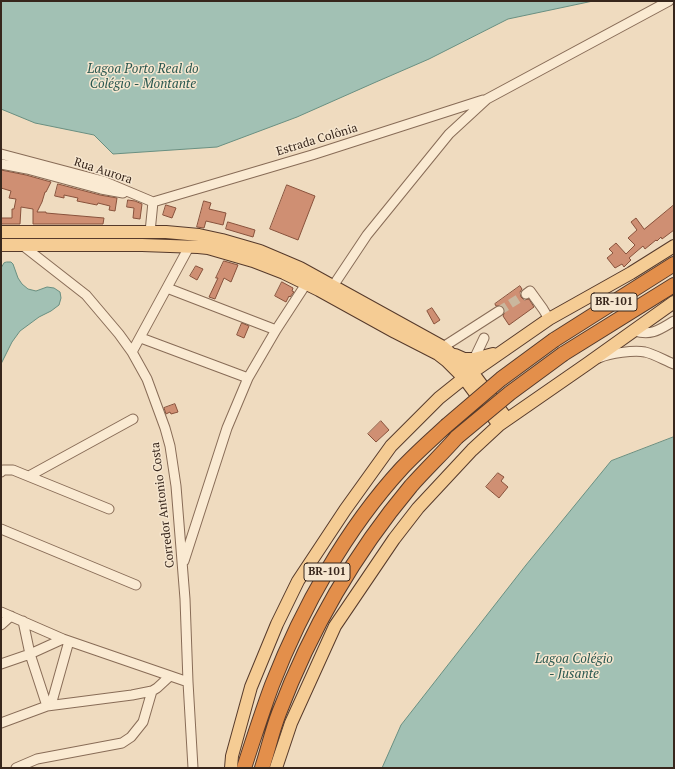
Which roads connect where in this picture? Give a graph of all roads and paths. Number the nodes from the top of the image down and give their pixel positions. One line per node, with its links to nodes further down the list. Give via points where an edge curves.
1 (669, 1): 2 (street)
2 (487, 99): 6 (street, Estrada Colônia); 16 (street, via 449,134 367,234)
3 (1, 154): 5 (street, Rua Aurora, via 103,181)
4 (1, 164): 5 (street, Rua Aurora, via 101,189)
5 (134, 194): 6 (street)
6 (153, 202): 8 (street)
7 (1, 232): 8 (main road)
8 (150, 232): 9 (main road, via 166,232)
9 (196, 243): 11 (main road); 14 (main road, via 253,261); 16 (main road, via 222,240 300,268); 17 (street)
10 (1, 245): 11 (main road)
11 (22, 245): 27 (street, Corredor Antonio Costa, via 86,295)
12 (674, 246): 21 (main road, BR-101)
13 (674, 264): 59 (highway, BR-101, bridge, via 554,340 501,380 412,457 387,486 344,544 309,603 275,678)
14 (306, 284): 23 (street); 29 (main road)
15 (674, 285): 60 (highway, BR-101, bridge, via 563,354 510,393 457,437 412,485 342,582 291,684 278,715)
16 (334, 286): 29 (main road)
17 (167, 288): 23 (street); 25 (street)
18 (526, 294): 21 (street, via 530,291)
19 (674, 302): 24 (main road)
20 (500, 311): 29 (street)
21 (549, 319): 28 (main road, BR-101)
22 (674, 321): 24 (street, via 652,332)
23 (276, 330): 34 (street)
24 (634, 331): 31 (main road)
25 (141, 338): 27 (street); 34 (street)
26 (484, 338): 30 (street)
27 (132, 352): 42 (street, Corredor Antonio Costa, via 147,380 170,446)
28 (500, 353): 30 (main road); 33 (main road, BR-101)
29 (445, 354): 30 (main road); 33 (main road); 35 (main road, via 450,375)
30 (474, 359)
31 (587, 364): 32 (street, via 602,357 635,351 646,352); 37 (main road)
32 (674, 364)
33 (468, 375): 35 (main road, BR-101); 37 (main road)
34 (248, 378): 42 (street, via 227,428)
35 (439, 398): 58 (main road, BR-101, via 391,446 298,581 274,630 251,687)
36 (133, 419): 39 (street)
37 (503, 422): 61 (main road, via 472,450 418,508 335,626 291,723)
38 (1, 472): 39 (street, via 13,470)
39 (29, 476): 40 (street)
40 (109, 509)
41 (1, 529): 43 (street)
42 (182, 566): 52 (street, Corredor Antonio Costa)
43 (136, 586)
44 (1, 612): 45 (street)
45 (11, 616): 46 (street); 47 (street)
46 (23, 621): 48 (street); 49 (street)
47 (1, 625)
48 (66, 640): 49 (street); 51 (street); 54 (street)
49 (30, 654): 50 (street); 54 (street)
50 (1, 664)
51 (170, 676): 52 (street); 53 (street)
52 (188, 682): 57 (street, Corredor Antonio Costa)
53 (152, 691): 54 (street); 56 (street, via 143,722 131,737 122,743 37,759)
54 (49, 705): 55 (street)
55 (1, 723)
56 (16, 768)
57 (193, 768)
58 (231, 768)
59 (244, 768)
60 (262, 768)
61 (276, 768)

